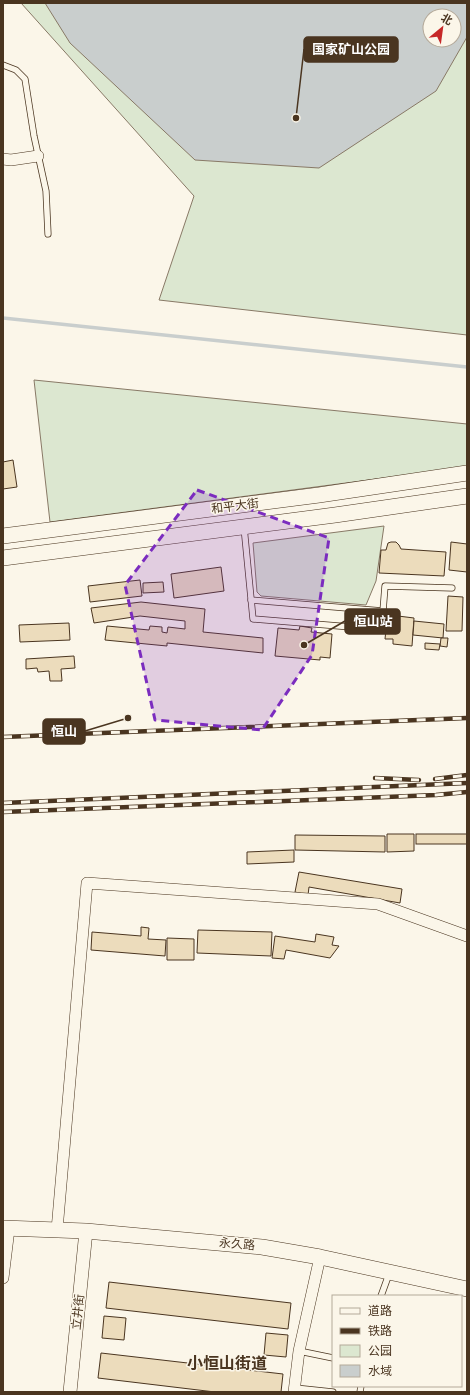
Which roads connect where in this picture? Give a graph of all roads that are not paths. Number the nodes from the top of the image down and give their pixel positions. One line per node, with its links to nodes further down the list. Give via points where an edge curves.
1 (3, 65): 2 (lane, via 16,70 25,79)
2 (38, 156): 3 (street); 4 (lane, via 46,191)
3 (3, 159)
4 (48, 234)
5 (467, 473): 8 (main road, 和平大街)
6 (467, 496): 7 (main road, 和平大街)
7 (244, 527): 9 (main road, 和平大街); 11 (lane)
8 (3, 536)
9 (3, 558)
10 (452, 588): 11 (lane, via 385,586 383,611)
11 (251, 600): 12 (lane, via 253,619)
12 (351, 627)
13 (467, 936): 15 (street, via 378,904 86,883)
14 (6, 1229): 15 (main road, 永久路); 19 (street)
15 (57, 1230): 16 (main road, 永久路)
16 (86, 1231): 17 (main road, 永久路, via 262,1247); 25 (street, 立井街)
17 (320, 1257): 18 (main road, 永久路); 22 (street)
18 (390, 1272): 20 (main road, 永久路); 21 (lane)
19 (3, 1278)
20 (467, 1288)
21 (381, 1295)
22 (299, 1351): 23 (lane); 24 (street)
23 (332, 1358)
24 (294, 1390): 26 (lane)
25 (70, 1392)
26 (333, 1392)

